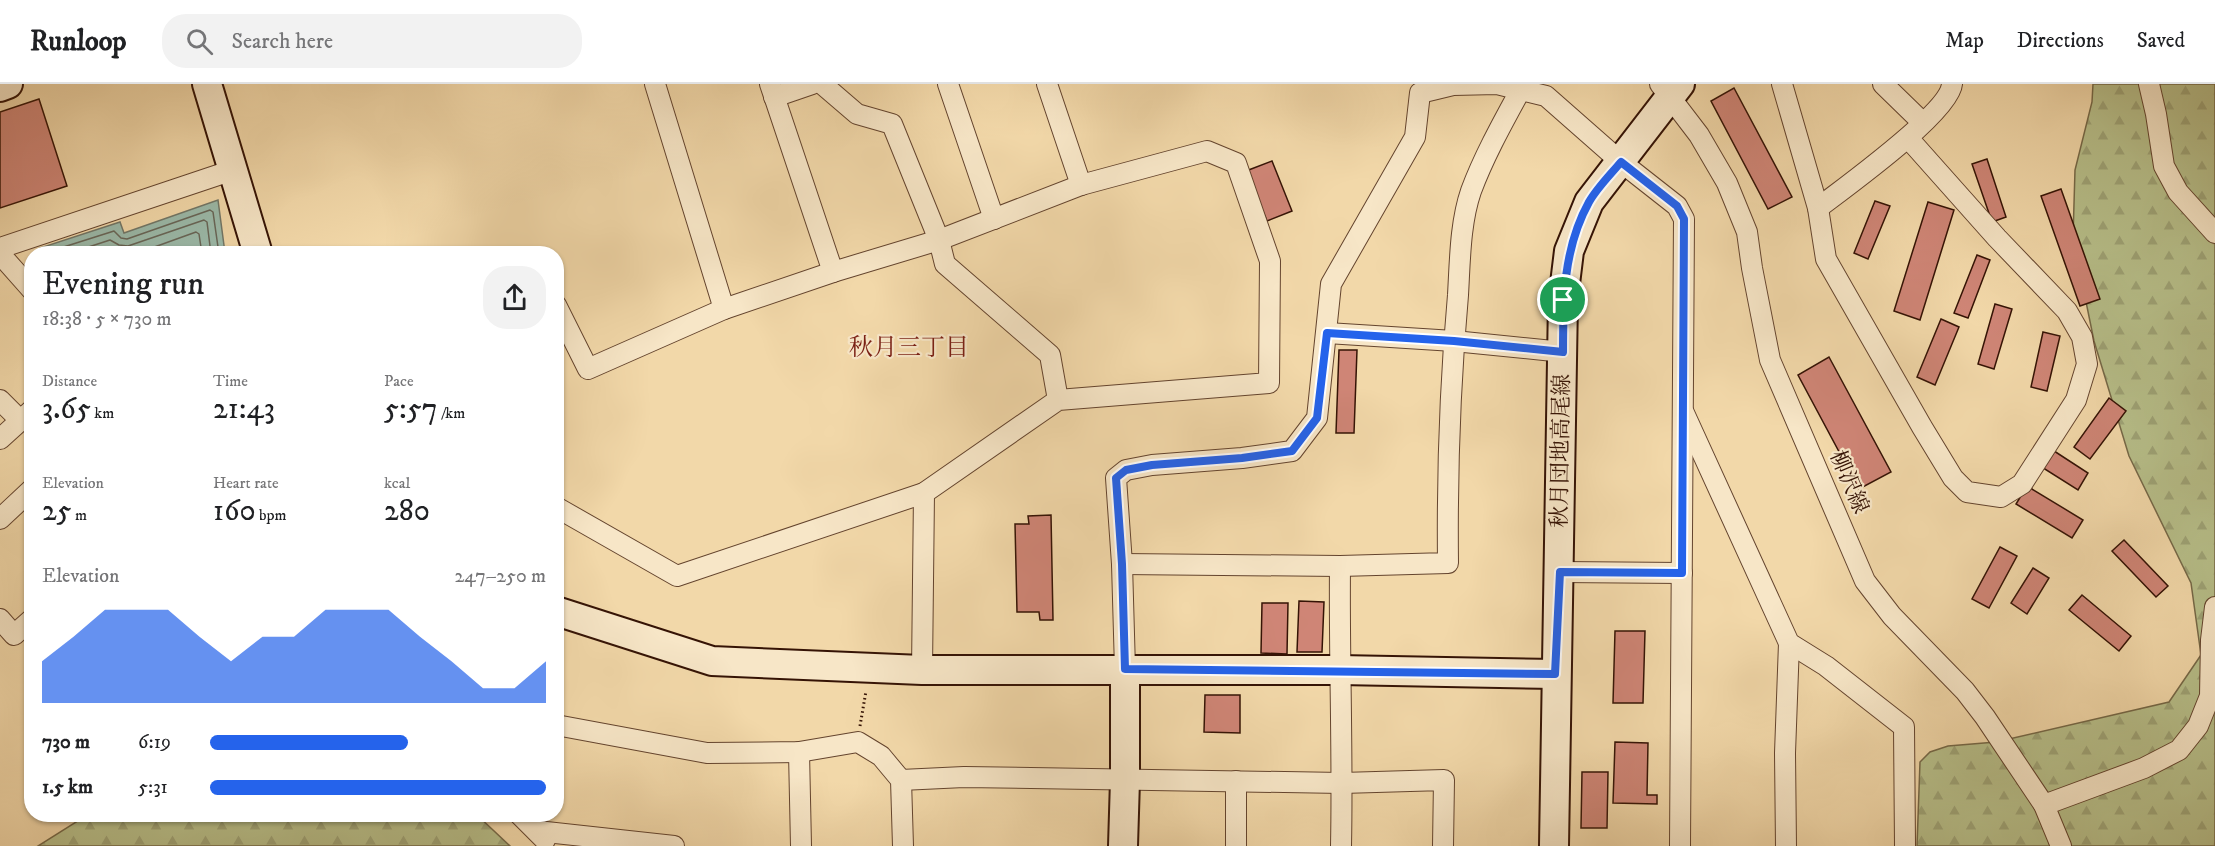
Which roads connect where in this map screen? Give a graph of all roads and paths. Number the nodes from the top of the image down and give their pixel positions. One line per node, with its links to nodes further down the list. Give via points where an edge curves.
1 (8, 84): 12 (street)
2 (207, 84): 19 (street)
3 (655, 84): 30 (street)
4 (812, 84): 15 (street)
5 (822, 84): 24 (street, via 856,114 892,124)
6 (948, 84): 22 (street)
7 (1047, 84): 20 (street)
8 (1782, 84): 21 (street)
9 (1883, 84): 16 (street)
10 (1952, 84): 16 (street, via 1940,106)
11 (2148, 84): 23 (street, via 2164,166 2178,192)
12 (0, 87)
13 (1521, 89): 18 (street, via 1546,96); 32 (street, via 1497,84 1454,85 1420,93 1415,137 1331,284); 33 (street, via 1471,193 1462,236)
14 (1669, 89): 18 (street, 秋月団地高尾線); 66 (street, 柳沢線, via 1728,183 1747,232 1770,360 1865,580 1892,616 1985,717)
15 (772, 90): 28 (street)
16 (1922, 122): 17 (street)
17 (1908, 138): 21 (street); 21 (street, via 2067,310 2082,337 2087,364 2076,400 2022,484 2001,497 1983,496 1967,492 1953,477 1826,259)
18 (1621, 162): 34 (street, 秋月団地高尾線, via 1589,202 1569,251 1563,300); 37 (street, via 1677,206 1684,219)
19 (233, 170): 25 (street); 26 (street)
20 (1081, 185): 22 (street); 36 (street, via 1208,151 1236,163 1270,261 1269,383)
21 (1818, 208)
22 (994, 219): 24 (street)
23 (2215, 233)
24 (939, 240): 28 (street); 36 (street, via 945,264 1050,355)
25 (256, 246)
26 (0, 248)
27 (0, 254): 29 (street)
28 (833, 272): 30 (street)
29 (24, 281)
30 (724, 309): 31 (street, via 588,369)
31 (564, 321)
32 (1327, 333): 33 (street); 45 (street, via 1317,418 1292,451 1152,465 1126,470 1116,478)
33 (1454, 341): 34 (street); 46 (street, via 1447,492 1449,563)
34 (1563, 352): 47 (street, 秋月団地高尾線)
35 (0, 400): 38 (street)
36 (1058, 400): 41 (street)
37 (1682, 408): 48 (street); 53 (street)
38 (24, 414)
39 (24, 417): 40 (street)
40 (0, 439)
41 (924, 494): 43 (street, via 677,576); 56 (street)
42 (24, 496): 44 (street)
43 (564, 515)
44 (0, 519)
45 (1122, 564): 46 (street); 55 (street)
46 (1340, 566): 57 (street)
47 (1560, 572): 48 (street); 58 (street, 秋月団地高尾線)
48 (1682, 573): 78 (street)
49 (2215, 607): 66 (street, via 2210,696 2198,726 2179,750 2144,768)
50 (564, 614): 54 (street, via 712,661)
51 (0, 619): 52 (street, via 14,635)
52 (24, 626)
53 (1789, 643): 79 (street); 80 (street, via 1826,666 1904,727)
54 (869, 669): 56 (street); 60 (path)
55 (1125, 669): 56 (street); 57 (street); 63 (street)
56 (922, 670)
57 (1339, 670): 58 (street); 65 (street)
58 (1555, 674): 77 (street, 秋月団地高尾線)
59 (564, 726): 61 (street, via 707,753)
60 (858, 742): 61 (street); 62 (street, via 881,756)
61 (799, 752): 71 (street)
62 (901, 780): 63 (street); 72 (street)
63 (1125, 780): 64 (street); 73 (street)
64 (1236, 781): 65 (street); 74 (street)
65 (1342, 783): 75 (street); 76 (street, via 1444,780)
66 (2044, 805): 81 (street, 柳沢線)
67 (527, 822): 68 (street)
68 (537, 831): 69 (street); 70 (street)
69 (552, 846)
70 (674, 846)
71 (801, 846)
72 (903, 846)
73 (1123, 846)
74 (1236, 846)
75 (1341, 846)
76 (1443, 846)
77 (1554, 846)
78 (1680, 846)
79 (1786, 846)
80 (1905, 846)
81 (2061, 846)

